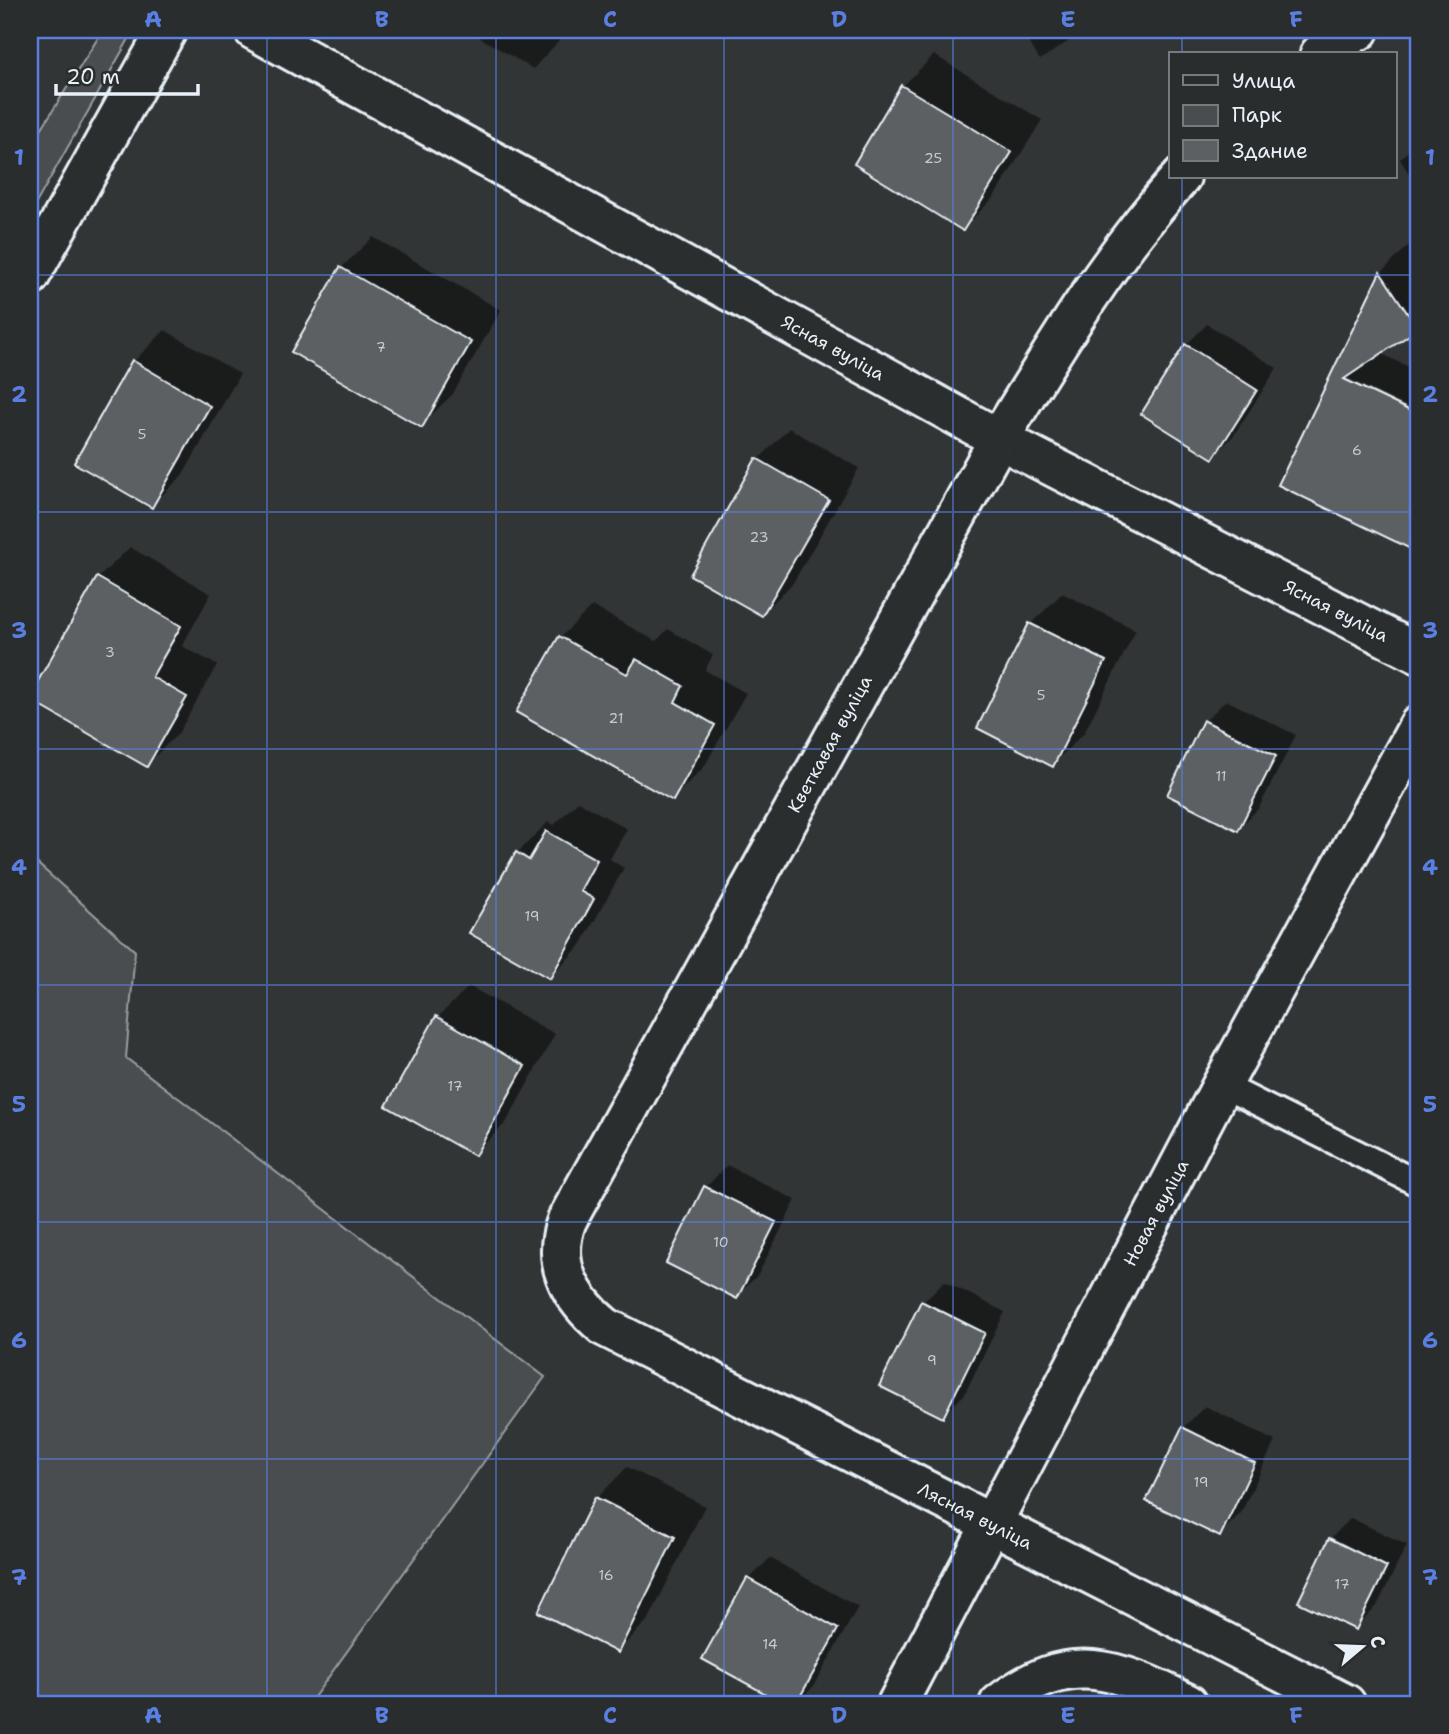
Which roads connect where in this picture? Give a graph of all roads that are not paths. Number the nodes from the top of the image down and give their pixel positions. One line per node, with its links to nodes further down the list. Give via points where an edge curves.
1 (167, 30): 6 (street)
2 (254, 30): 7 (street, Ясная вуліца)
3 (1359, 30): 4 (street)
4 (1323, 52)
5 (1180, 178): 7 (street, Кветкавая вуліца, via 1073,316)
6 (30, 276)
7 (999, 439): 8 (street, Ясная вуліца); 12 (street, Кветкавая вуліца, via 566,1220 560,1252 563,1272 585,1311)
8 (1419, 654)
9 (1419, 725): 10 (street, Новая вуліца)
10 (1223, 1085): 11 (lane); 13 (street, Новая вуліца)
11 (1419, 1184)
12 (605, 1327): 13 (street, Лясная вуліца)
13 (993, 1526): 14 (street, Новая вуліца); 17 (street, Лясная вуліца)
14 (897, 1704)
15 (999, 1704): 16 (street, via 1043,1676 1094,1668 1145,1683)
16 (1188, 1704)
17 (1346, 1704)

